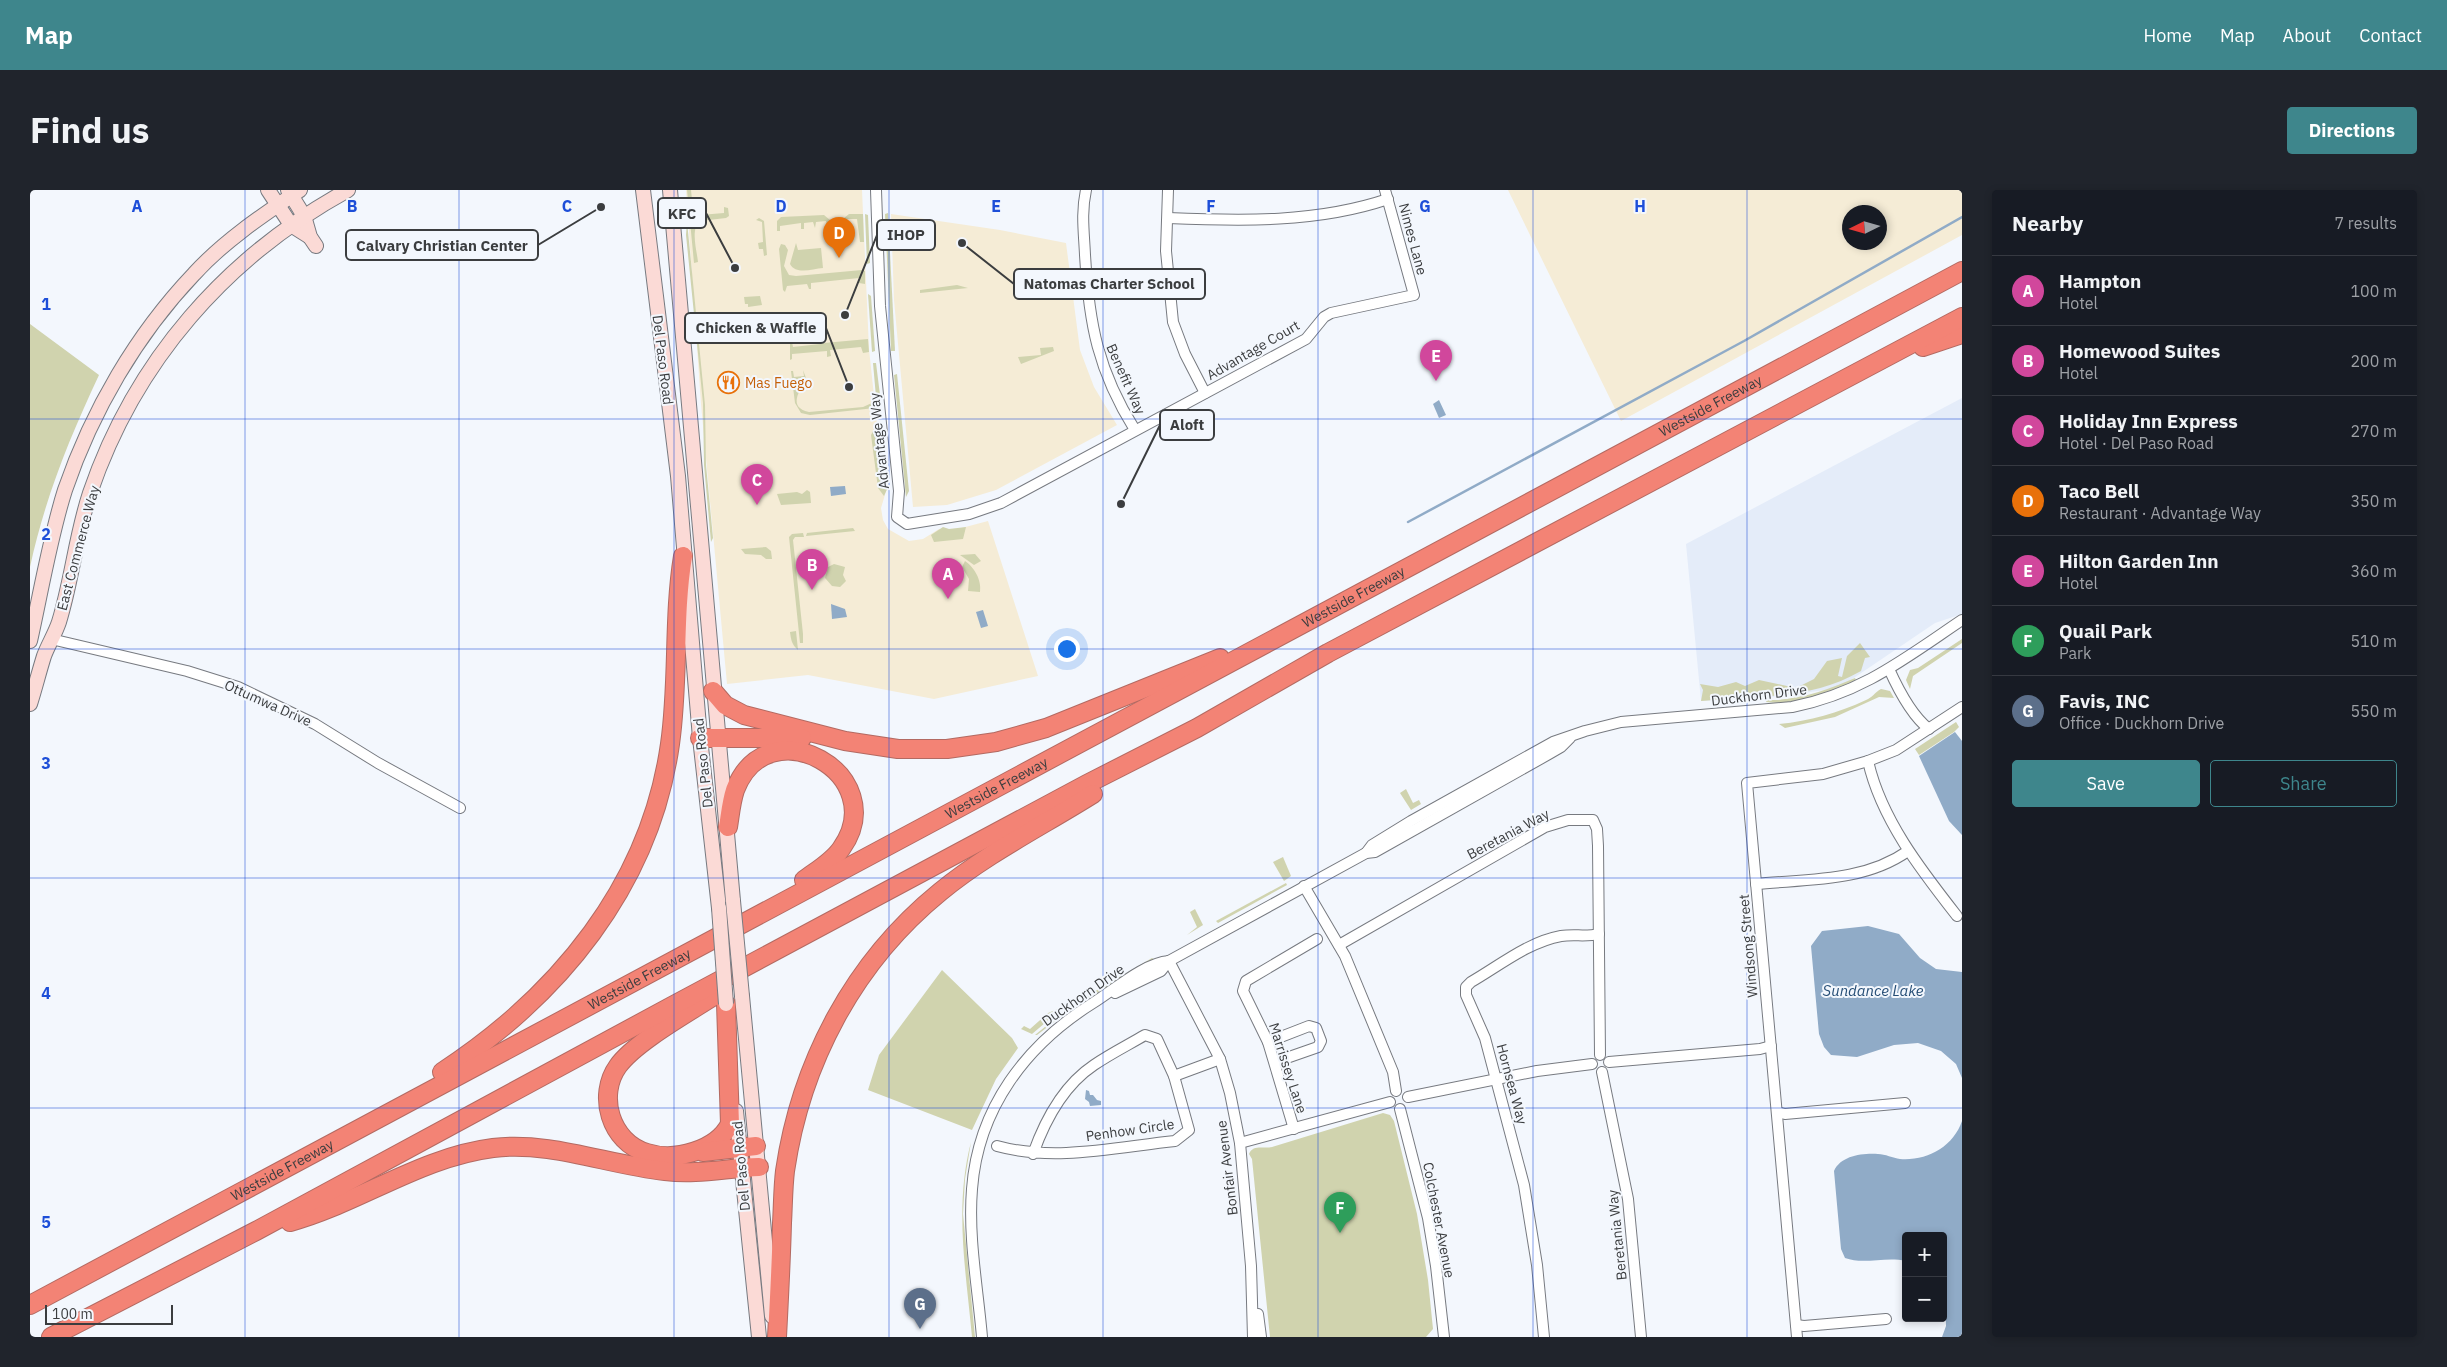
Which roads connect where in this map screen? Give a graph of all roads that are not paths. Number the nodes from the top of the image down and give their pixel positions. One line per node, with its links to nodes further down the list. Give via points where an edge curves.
1 (268, 190): 10 (main road)
2 (348, 190): 11 (main road, East Commerce Way)
3 (670, 190): 31 (main road, Del Paso Road)
4 (876, 190): 24 (street, Advantage Way, via 880,306 898,491 897,517 902,523 953,517 990,507)
5 (1086, 190): 17 (street, Benefit Way, via 1082,224)
6 (1168, 190): 12 (street)
7 (642, 191): 25 (main road, Del Paso Road, via 678,476)
8 (293, 192): 10 (main road, East Commerce Way); 11 (main road)
9 (1387, 195): 12 (street, via 1359,209 1295,217 1254,220); 18 (street, Nimes Lane)
10 (278, 205): 13 (main road); 27 (main road, East Commerce Way, via 241,231 194,274 122,368 92,423 65,491)
11 (304, 216): 13 (main road, East Commerce Way); 13 (main road, via 313,242)
12 (1168, 218): 16 (street, via 1166,251)
13 (291, 225): 28 (main road, East Commerce Way, via 248,256 222,280 166,346 122,417 96,476 76,542 59,622)
14 (1962, 259): 21 (highway)
15 (1962, 271): 21 (highway, Westside Freeway)
16 (1169, 275): 17 (street); 23 (street, via 1177,335)
17 (1087, 283): 24 (street, Benefit Way, via 1094,337 1102,366)
18 (1414, 294): 23 (street, Advantage Court, via 1331,313 1306,339)
19 (1962, 317): 22 (highway)
20 (1962, 334): 22 (highway, via 1930,346)
21 (1811, 351): 29 (highway, Westside Freeway)
22 (1898, 352): 34 (highway, via 1328,652)
23 (1206, 393): 24 (street, Advantage Court)
24 (1135, 430)
25 (683, 556): 36 (main road, Del Paso Road); 69 (highway, via 674,712 665,771 645,838 617,896 584,944 528,1007 477,1049)
26 (1962, 620): 30 (street, Duckhorn Drive)
27 (30, 637): 28 (main road, Ottumwa Drive)
28 (51, 639): 32 (main road, East Commerce Way); 39 (street, Ottumwa Drive, via 187,670 238,687 315,724 378,764)
29 (1260, 647): 37 (highway, via 1214,660 1046,728 996,742 925,750); 45 (highway, Westside Freeway)
30 (1889, 669): 35 (street, via 1922,724); 43 (street, Duckhorn Drive, via 1850,690 1792,707 1621,722 1585,731 1375,852 1366,853)
31 (713, 691): 36 (main road, Del Paso Road); 37 (highway, via 725,705 744,715)
32 (30, 704)
33 (1962, 707): 35 (street, Windsong Street)
34 (1198, 728): 48 (highway, via 1087,784); 84 (highway, via 941,891 896,934 853,988 813,1064 794,1124 785,1172)
35 (1929, 729): 38 (street, Windsong Street, via 1896,750)
36 (709, 738): 37 (highway, via 783,737); 40 (main road, Del Paso Road); 51 (main road, Del Paso Road, bridge)
37 (845, 741)
38 (1868, 761): 41 (street, via 1870,772); 42 (street, Windsong Street, via 1823,774 1747,783)
39 (460, 808)
40 (728, 828): 45 (highway, via 740,779 753,764 779,752 800,751 821,758 837,771 851,796 853,818 842,848 828,863); 71 (main road, Del Paso Road, bridge, via 742,996)
41 (1908, 851): 42 (street, via 1884,866 1859,874); 44 (street)
42 (1756, 884): 53 (street, Windsong Street)
43 (1304, 886): 49 (street); 50 (street, Duckhorn Drive)
44 (1958, 916)
45 (754, 917): 69 (highway, Westside Freeway)
46 (1599, 934): 49 (street, Beretania Way, via 1597,829 1593,820 1582,819 1545,827); 54 (street, Beretania Way); 61 (street, Hornsea Way, via 1587,937 1568,935 1544,941 1466,987)
47 (1317, 939): 52 (street, Marrissey Lane, via 1246,981 1243,991)
48 (792, 944): 73 (highway, via 633,1050 613,1075 607,1090 607,1102 620,1133 647,1153); 77 (highway)
49 (1339, 944): 62 (street, via 1393,1072)
50 (1169, 961): 55 (street, Bonfair Avenue); 85 (street, Duckhorn Drive, via 1162,971 1097,1000 1070,1018 1031,1052 1006,1086 984,1132 974,1173 971,1216)
51 (726, 1004): 71 (main road, Del Paso Road); 73 (highway, via 730,1124 718,1140)
52 (1268, 1042): 56 (street, Marrissey Lane); 56 (street, via 1309,1026 1316,1028 1321,1041 1318,1047)
53 (1771, 1046): 57 (street); 67 (street, Windsong Street)
54 (1600, 1055): 57 (street, via 1606,1056); 58 (street)
55 (1220, 1059): 60 (street); 70 (street, Bonfair Avenue)
56 (1275, 1062): 68 (street, Marrissey Lane)
57 (1609, 1062): 59 (street)
58 (1592, 1064): 59 (street); 61 (street)
59 (1602, 1072): 90 (street, Beretania Way, via 1628,1199)
60 (1174, 1076): 74 (street, Penhow Circle, via 1189,1130 1182,1137 1166,1142); 74 (street, Penhow Circle, via 1157,1040 1145,1035 1093,1065 1067,1090 1041,1132)
61 (1496, 1079): 63 (street); 89 (street, Hornsea Way, via 1524,1185)
62 (1396, 1091): 63 (street, via 1405,1092); 64 (street, via 1391,1094)
63 (1408, 1097): 66 (street, via 1408,1104)
64 (1390, 1102): 66 (street, via 1394,1108); 68 (street)
65 (1905, 1103): 67 (street, via 1785,1114)
66 (1400, 1109): 88 (street, Colchester Avenue, via 1428,1218)
67 (1777, 1112): 81 (street, Windsong Street)
68 (1294, 1130): 70 (street)
69 (346, 1135): 79 (highway, Westside Freeway)
70 (1240, 1143): 78 (street, Bonfair Avenue)
71 (747, 1146): 73 (highway); 75 (main road, Del Paso Road); 76 (main road, Del Paso Road)
72 (997, 1146): 74 (street, Penhow Circle)
73 (687, 1153)
74 (1033, 1154)
75 (759, 1167): 76 (highway); 84 (main road, Del Paso Road)
76 (741, 1168): 77 (highway, via 692,1174 542,1148 494,1148 439,1162 302,1218); 83 (main road, Del Paso Road)
77 (256, 1231): 82 (highway)
78 (1250, 1266): 86 (street, Bonfair Avenue); 87 (street, Bonfair Avenue)
79 (30, 1305)
80 (1886, 1319): 81 (street)
81 (1796, 1325): 91 (street, Windsong Street)
82 (51, 1337)
83 (759, 1337)
84 (775, 1337)
85 (982, 1337)
86 (1253, 1337)
87 (1261, 1337)
88 (1444, 1337)
89 (1544, 1337)
90 (1641, 1337)
91 (1797, 1337)

